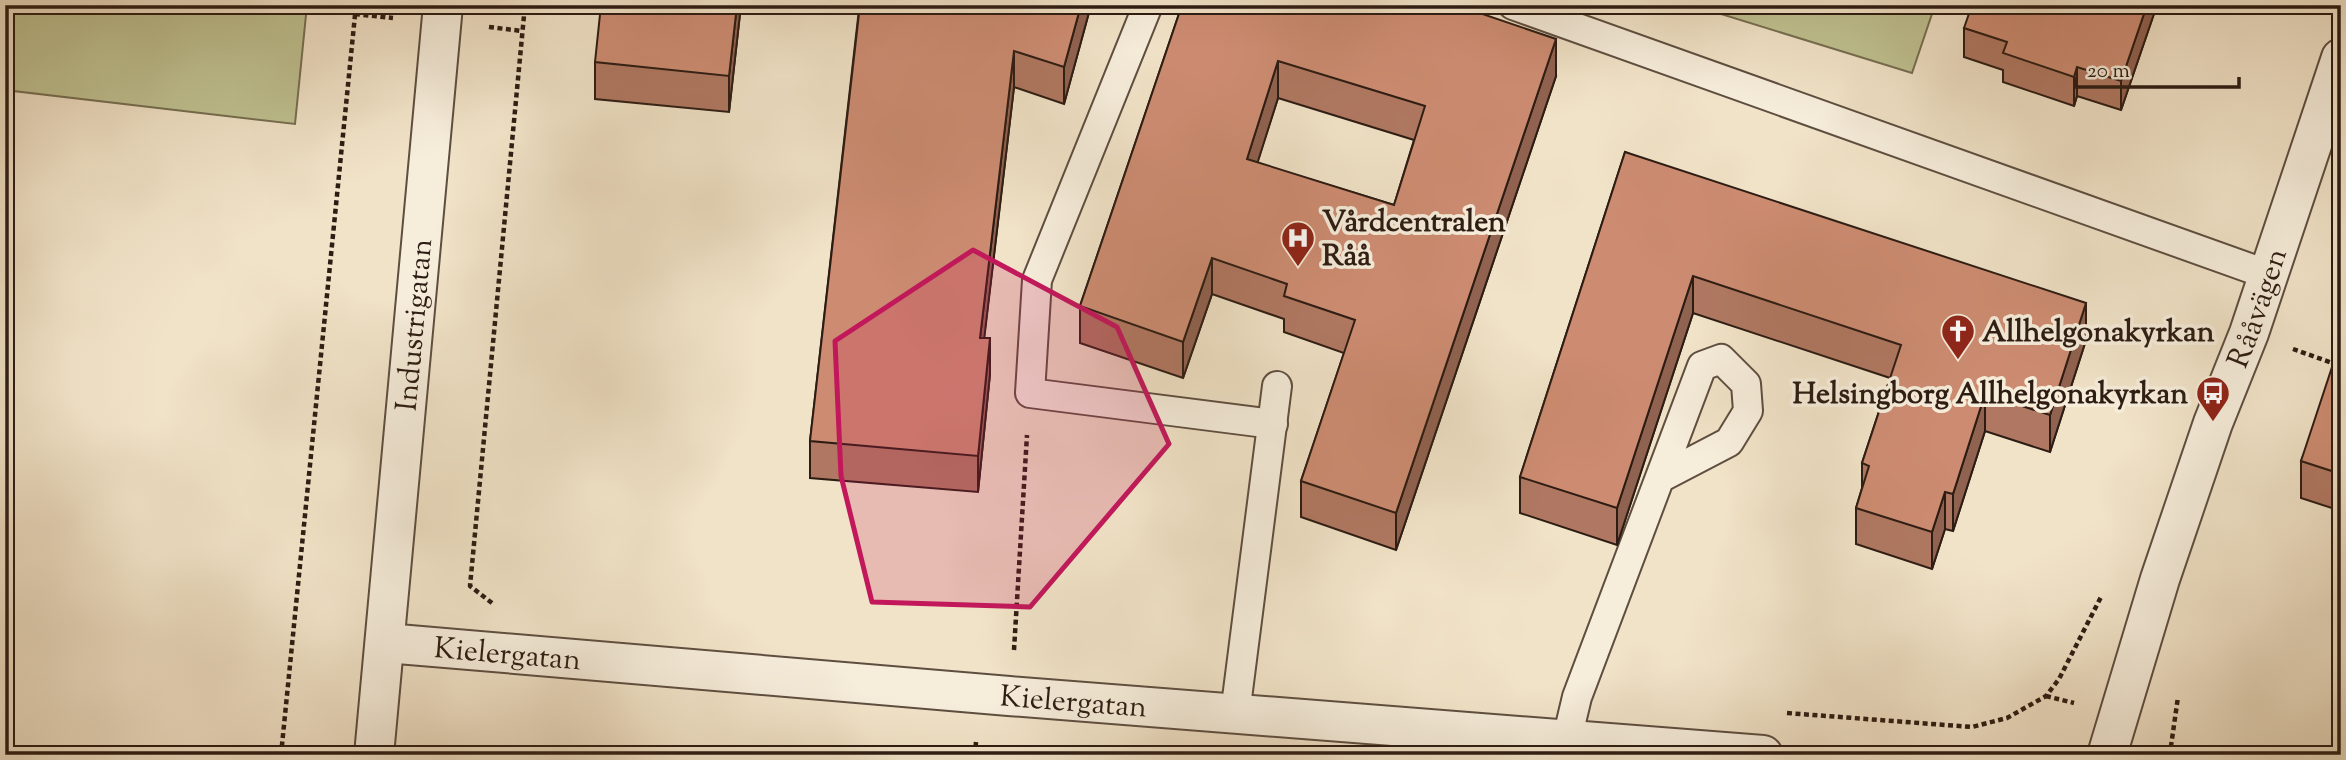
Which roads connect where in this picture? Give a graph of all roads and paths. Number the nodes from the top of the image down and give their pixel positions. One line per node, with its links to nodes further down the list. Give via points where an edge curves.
1 (356, 5): 19 (path)
2 (443, 5): 14 (street, Industrigatan)
3 (525, 5): 13 (path, via 470,586)
4 (1148, 5): 9 (lane, via 1037,280)
5 (1513, 5): 7 (lane)
6 (2341, 58): 7 (street, Rååvägen)
7 (2269, 275): 22 (street, Rååvägen, via 2213,423)
8 (1277, 386): 10 (lane)
9 (1030, 393): 10 (lane); 15 (path)
10 (1273, 424): 17 (lane)
11 (1660, 478): 18 (lane, via 1577,697)
12 (2106, 587): 16 (path, via 2046,696 2007,718 1972,727)
13 (499, 609)
14 (386, 643): 17 (street, Kielergatan); 20 (street, Industrigatan)
15 (1014, 655)
16 (1781, 713)
17 (1235, 714): 18 (street, Kielergatan)
18 (1567, 739): 21 (street, Kielergatan)
19 (281, 755)
20 (374, 755)
21 (1763, 755)
22 (2107, 755)

